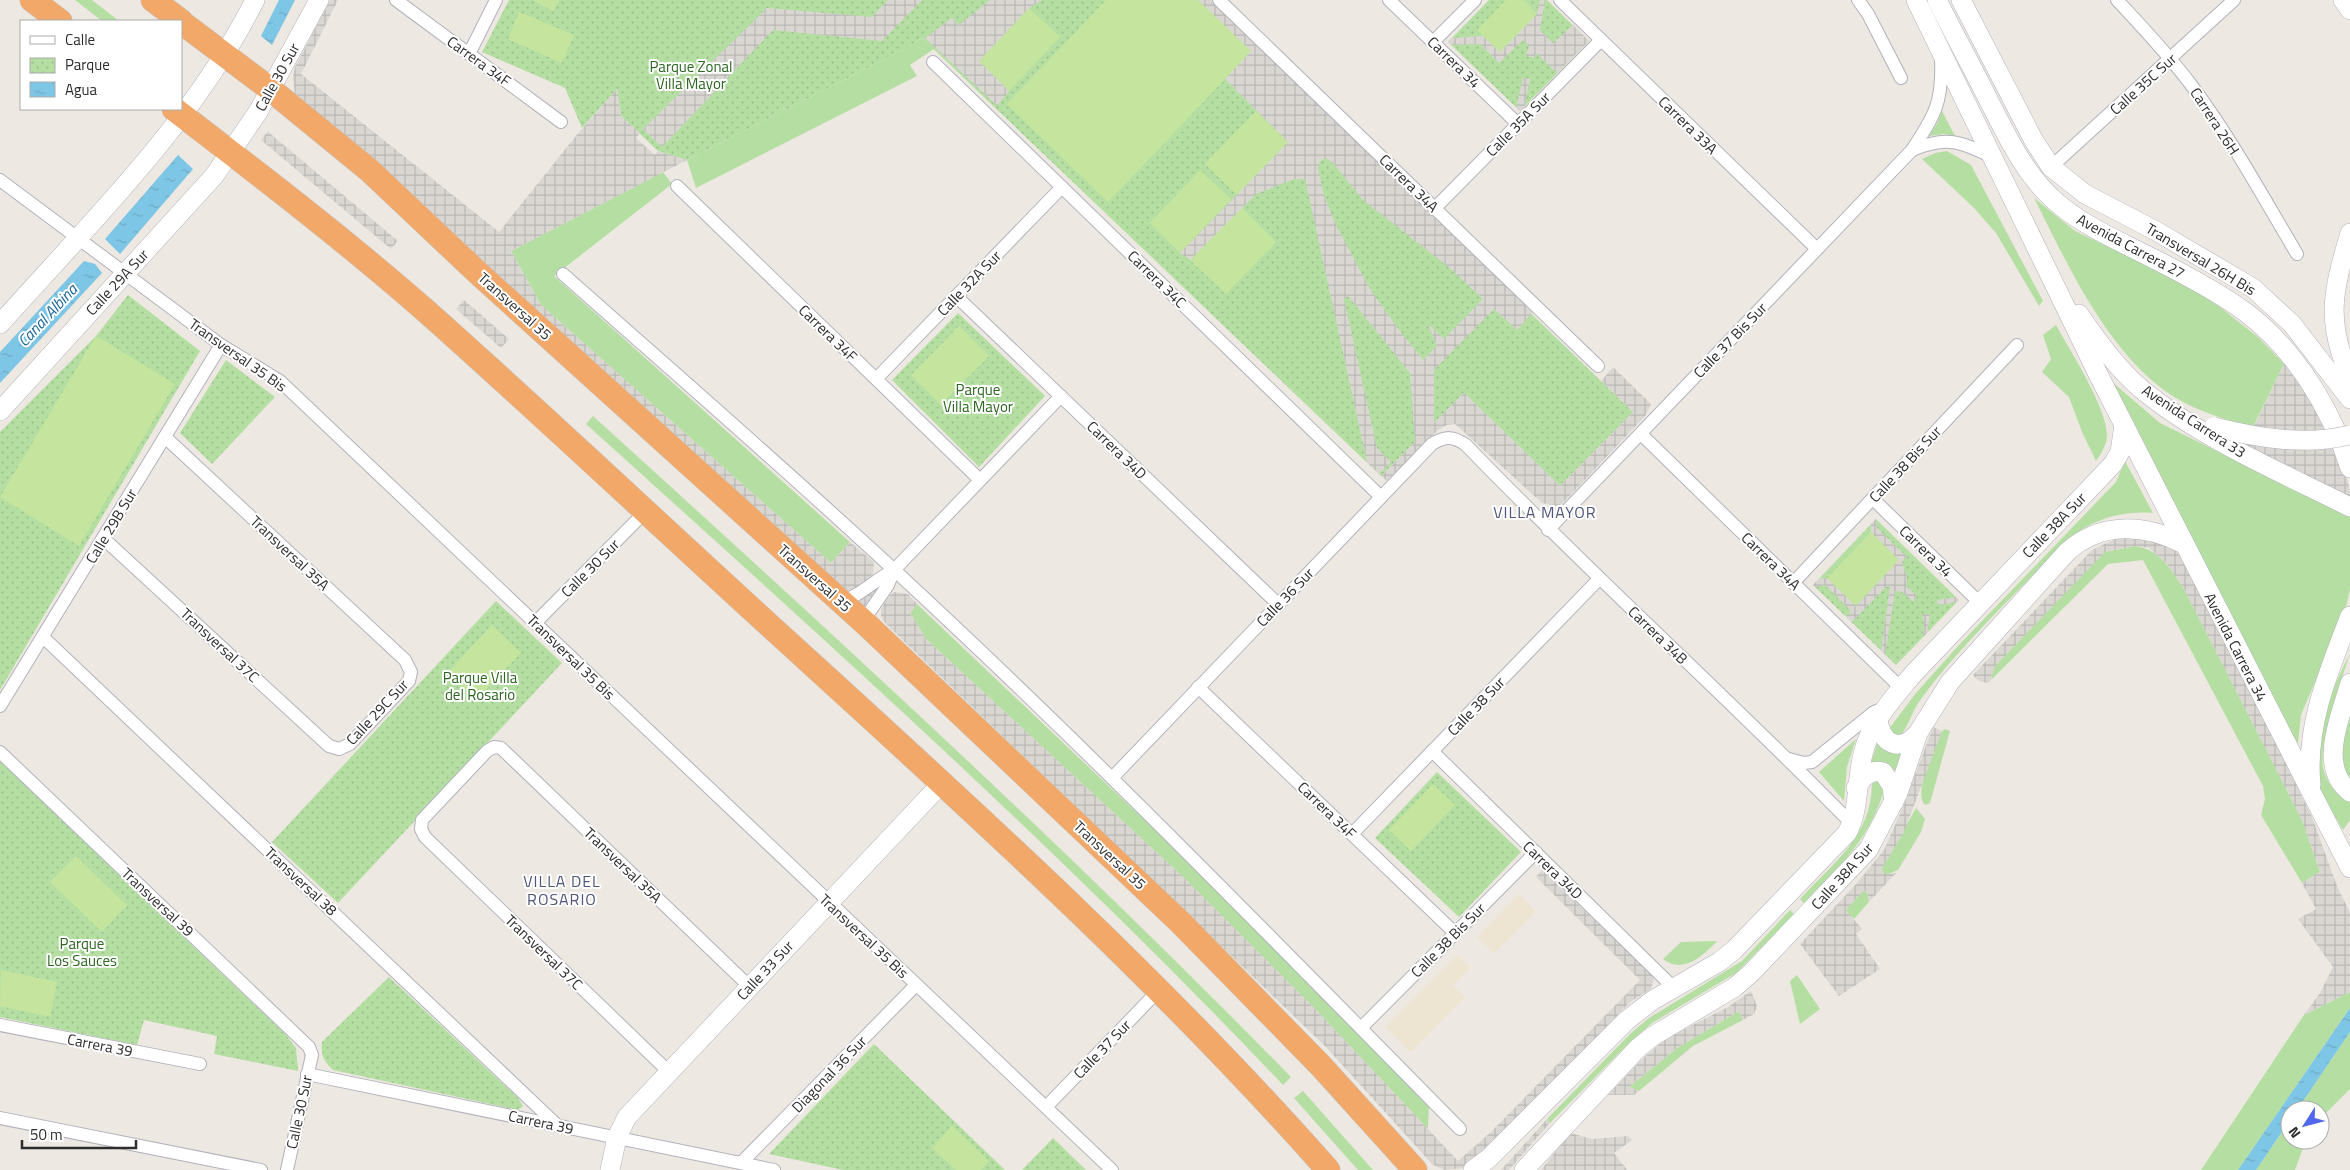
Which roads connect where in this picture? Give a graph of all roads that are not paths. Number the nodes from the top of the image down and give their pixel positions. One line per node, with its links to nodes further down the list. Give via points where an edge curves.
1 (32, 0): 20 (highway)
2 (153, 0): 21 (highway, Transversal 35)
3 (255, 0): 26 (street)
4 (319, 0): 31 (street, Calle 30 Sur)
5 (396, 0): 27 (street, Carrera 34F)
6 (496, 0): 27 (street)
7 (1219, 0): 43 (street, Carrera 34A)
8 (1389, 0): 24 (street, Carrera 34)
9 (1475, 0): 24 (street)
10 (1560, 0): 23 (street, Carrera 33A)
11 (1858, 0): 30 (street, via 1894,60)
12 (1906, 0): 25 (street)
13 (1916, 0): 25 (street)
14 (1937, 0): 67 (street, Avenida Carrera 27, via 2018,155 2042,188 2083,222 2202,284 2246,312 2297,365 2314,389 2334,425)
15 (1961, 0): 39 (street, via 2034,141)
16 (2117, 0): 28 (street, Carrera 26H)
17 (2234, 0): 28 (street, Calle 35C Sur)
18 (2343, 0): 19 (street)
19 (2350, 10)
20 (59, 20)
21 (180, 20)
22 (182, 22): 26 (highway, Transversal 35)
23 (1601, 40): 35 (street, Calle 35A Sur); 47 (street, Carrera 33A)
24 (1433, 42): 35 (street, Carrera 34)
25 (1941, 50): 36 (street, Calle 37 Bis Sur, via 1939,103); 38 (street)
26 (223, 53): 31 (highway, Transversal 35); 32 (street)
27 (469, 54): 34 (street, Carrera 34F)
28 (2171, 58): 39 (street, Calle 35C Sur); 48 (street, Carrera 26H, via 2218,123)
29 (933, 62): 42 (street, Carrera 34C)
30 (1901, 78)
31 (270, 89): 37 (street, Calle 30 Sur); 79 (highway, Transversal 35, via 399,197 477,272)
32 (182, 107)
33 (178, 112): 37 (highway); 45 (street, via 156,148)
34 (561, 122)
35 (1518, 124): 43 (street, Calle 35A Sur)
36 (1912, 150): 38 (street, Calle 37 Bis Sur, via 1937,141 1954,141); 47 (street, Calle 37 Bis Sur)
37 (231, 151): 49 (street, Calle 29A Sur, via 214,176); 72 (highway, via 426,312)
38 (1992, 157): 46 (street)
39 (2051, 167): 59 (street, Transversal 26H Bis, via 2085,194 2253,288 2292,324)
40 (0, 180): 45 (street, Transversal 35 Bis)
41 (677, 186): 57 (street, Carrera 34F)
42 (1062, 187): 51 (street, Calle 32A Sur); 69 (street, Carrera 34C)
43 (1435, 208): 55 (street, Carrera 34A)
44 (2350, 233): 56 (street, via 2335,286 2333,308 2336,336)
45 (83, 242): 49 (street, Transversal 35 Bis); 52 (street)
46 (2036, 248): 61 (street); 62 (street, Avenida Carrera 33, via 2109,356 2141,388 2181,417)
47 (1817, 249): 63 (street, Calle 37 Bis Sur)
48 (2297, 254)
49 (119, 269): 53 (street, Transversal 35 Bis); 60 (street, Calle 29A Sur)
50 (563, 274): 76 (street)
51 (956, 296): 57 (street, Calle 32A Sur); 58 (street, Carrera 34D)
52 (0, 324)
53 (221, 345): 65 (street, Calle 29B Sur); 83 (street, Transversal 35 Bis, via 280,381)
54 (2017, 345): 70 (street, Calle 38 Bis Sur)
55 (1598, 366)
56 (2350, 377)
57 (876, 379): 68 (street, Carrera 34F)
58 (1061, 396): 68 (street); 81 (street, Carrera 34D)
59 (2350, 399)
60 (0, 410)
61 (2124, 425): 75 (street, Avenida Carrera 34); 80 (street, Calle 38A Sur, via 2120,452 2113,464)
62 (2217, 433): 64 (street, bridge, via 2305,441); 71 (street, Avenida Carrera 33, via 2257,461)
63 (1641, 434): 73 (street, Calle 37 Bis Sur); 78 (street, Carrera 34A)
64 (2350, 435)
65 (165, 437): 74 (street, Calle 29B Sur); 86 (street, Transversal 35A, via 405,660)
66 (1466, 446): 69 (street, Calle 36 Sur, via 1449,437 1432,444); 73 (street, Carrera 34B)
67 (2350, 468)
68 (980, 480): 76 (street)
69 (1381, 497): 81 (street, Calle 36 Sur)
70 (1873, 498): 78 (street, Calle 38 Bis Sur); 80 (street, Carrera 34)
71 (2350, 507)
72 (645, 512): 83 (street, Calle 30 Sur); 98 (highway)
73 (1548, 530): 77 (street, Carrera 34B)
74 (103, 538): 85 (street, Calle 29B Sur); 93 (street, Transversal 37C, via 329,746)
75 (2184, 544): 92 (street, Calle 38A Sur, via 2159,532 2138,528 2101,532 2077,543 1950,682); 101 (street, Avenida Carrera 34)
76 (894, 570): 79 (street); 84 (street, via 868,614); 97 (street)
77 (1599, 579): 94 (street, Calle 38 Sur); 96 (street, Carrera 34B)
78 (1793, 583): 89 (street, Carrera 34A)
79 (840, 601): 84 (highway, Transversal 35)
80 (1980, 603): 89 (street, Calle 38A Sur)
81 (1278, 604): 88 (street, Calle 36 Sur)
82 (2350, 616): 101 (street, via 2313,726 2310,749)
83 (535, 623): 108 (street, Transversal 35 Bis)
84 (866, 624): 132 (highway, Transversal 35, via 1188,930 1321,1066)
85 (43, 637): 90 (street, Calle 29B Sur); 122 (street, Transversal 38)
86 (412, 672): 93 (street, Calle 29C Sur, via 402,689 350,744)
87 (2350, 683): 100 (street, via 2332,757 2335,774)
88 (1198, 687): 97 (street, Calle 36 Sur); 105 (street, Carrera 34F)
89 (1901, 688): 91 (street, Calle 38A Sur)
90 (0, 706)
91 (1883, 713): 92 (street, via 1883,737 1890,742 1906,743); 96 (street, Calle 38A Sur, via 1874,712 1812,762); 99 (street, Calle 38A Sur, via 1863,752)
92 (1918, 733): 102 (street, Calle 38A Sur)
93 (339, 749)
94 (1432, 751): 105 (street, Calle 38 Sur); 106 (street, Carrera 34D)
95 (0, 752): 116 (street, Transversal 39, via 304,1040)
96 (1786, 758): 103 (street, Carrera 34B)
97 (1112, 778): 115 (street)
98 (942, 783): 108 (street, Calle 33 Sur); 113 (highway)
99 (1856, 788): 102 (street, via 1868,773 1883,772 1892,786); 103 (street, Calle 38A Sur)
100 (2350, 792)
101 (2312, 795): 107 (street, Avenida Carrera 34)
102 (1894, 802): 134 (street, Calle 38A Sur, via 1868,850 1752,972 1735,987 1652,1036)
103 (1852, 824): 112 (street, Calle 38A Sur, via 1847,833 1734,950)
104 (421, 829): 111 (street, Transversal 35A, via 422,820 487,751 501,748); 118 (street, Transversal 37C, via 425,837)
105 (1352, 834): 109 (street, Carrera 34F)
106 (1536, 852): 109 (street, Calle 38 Bis Sur); 112 (street, Carrera 34D)
107 (2350, 868)
108 (829, 903): 110 (street, Transversal 35 Bis); 111 (street, Calle 33 Sur)
109 (1456, 933): 115 (street, Calle 38 Bis Sur)
110 (916, 985): 120 (street, Transversal 35 Bis); 125 (street, Diagonal 36 Sur)
111 (750, 987): 118 (street, Calle 33 Sur)
112 (1674, 988): 133 (street, Calle 38A Sur, via 1627,1020 1488,1159)
113 (1159, 990): 120 (street, Calle 37 Sur); 131 (highway)
114 (0, 1025): 117 (street, Carrera 39)
115 (1361, 1028): 123 (street)
116 (312, 1055): 119 (street, Calle 30 Sur)
117 (200, 1064)
118 (669, 1072): 124 (street, Calle 33 Sur, via 627,1117)
119 (307, 1074): 122 (street, Carrera 39); 127 (street, Calle 30 Sur)
120 (1046, 1108): 130 (street, Transversal 35 Bis)
121 (0, 1118): 126 (street)
122 (558, 1126): 124 (street, Carrera 39)
123 (1460, 1129)
124 (617, 1137): 125 (street, Carrera 39); 128 (street, Calle 33 Sur)
125 (741, 1163): 129 (street, Carrera 39)
126 (261, 1170)
127 (287, 1170)
128 (610, 1170)
129 (774, 1170)
130 (1112, 1170)
131 (1328, 1170)
132 (1415, 1170)
133 (1473, 1170)
134 (1524, 1170)

